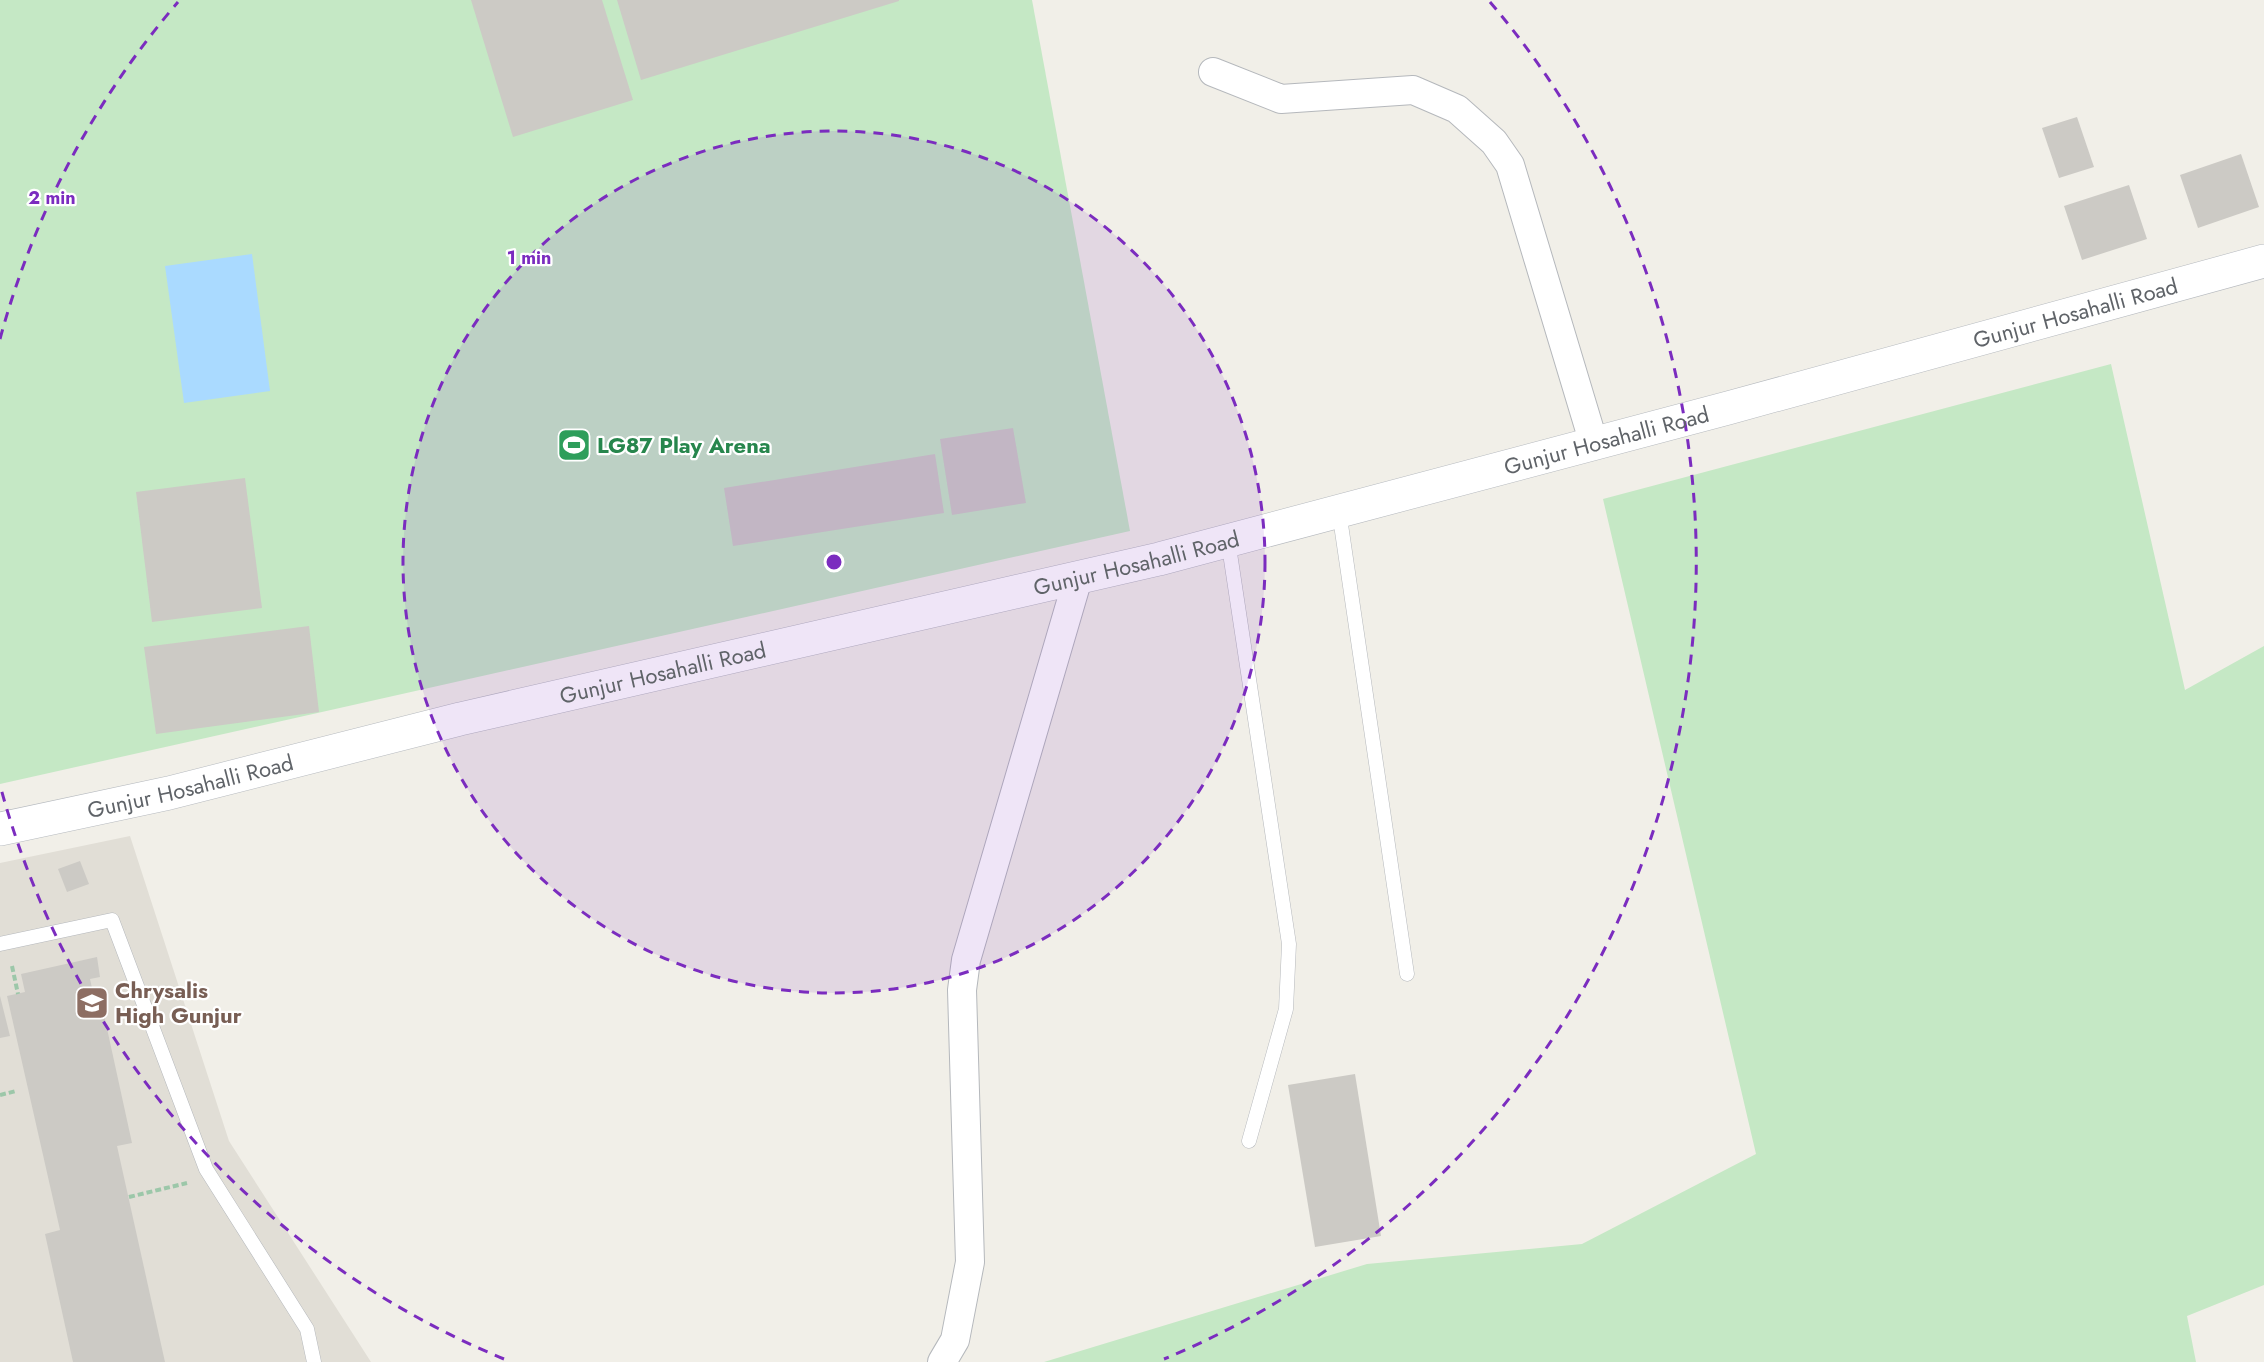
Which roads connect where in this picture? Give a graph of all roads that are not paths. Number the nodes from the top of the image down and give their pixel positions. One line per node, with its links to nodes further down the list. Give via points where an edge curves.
1 (1213, 72): 3 (street, via 1281,99 1413,90 1457,109 1494,142 1510,165)
2 (2264, 261): 3 (street, Gunjur Hosahalli Road)
3 (1594, 444): 4 (street, Gunjur Hosahalli Road)
4 (1339, 511): 5 (street, Gunjur Hosahalli Road); 9 (lane)
5 (1227, 540): 6 (street, Gunjur Hosahalli Road); 10 (lane, via 1289,944 1286,1009)
6 (1078, 578): 7 (street, Gunjur Hosahalli Road, via 460,719 169,793); 12 (street, via 966,960 962,990 970,1262 955,1340)
7 (0, 829)
8 (0, 944): 11 (lane, via 112,920 211,1178 307,1329)
9 (1407, 974)
10 (1249, 1141)
11 (314, 1362)
12 (942, 1362)

